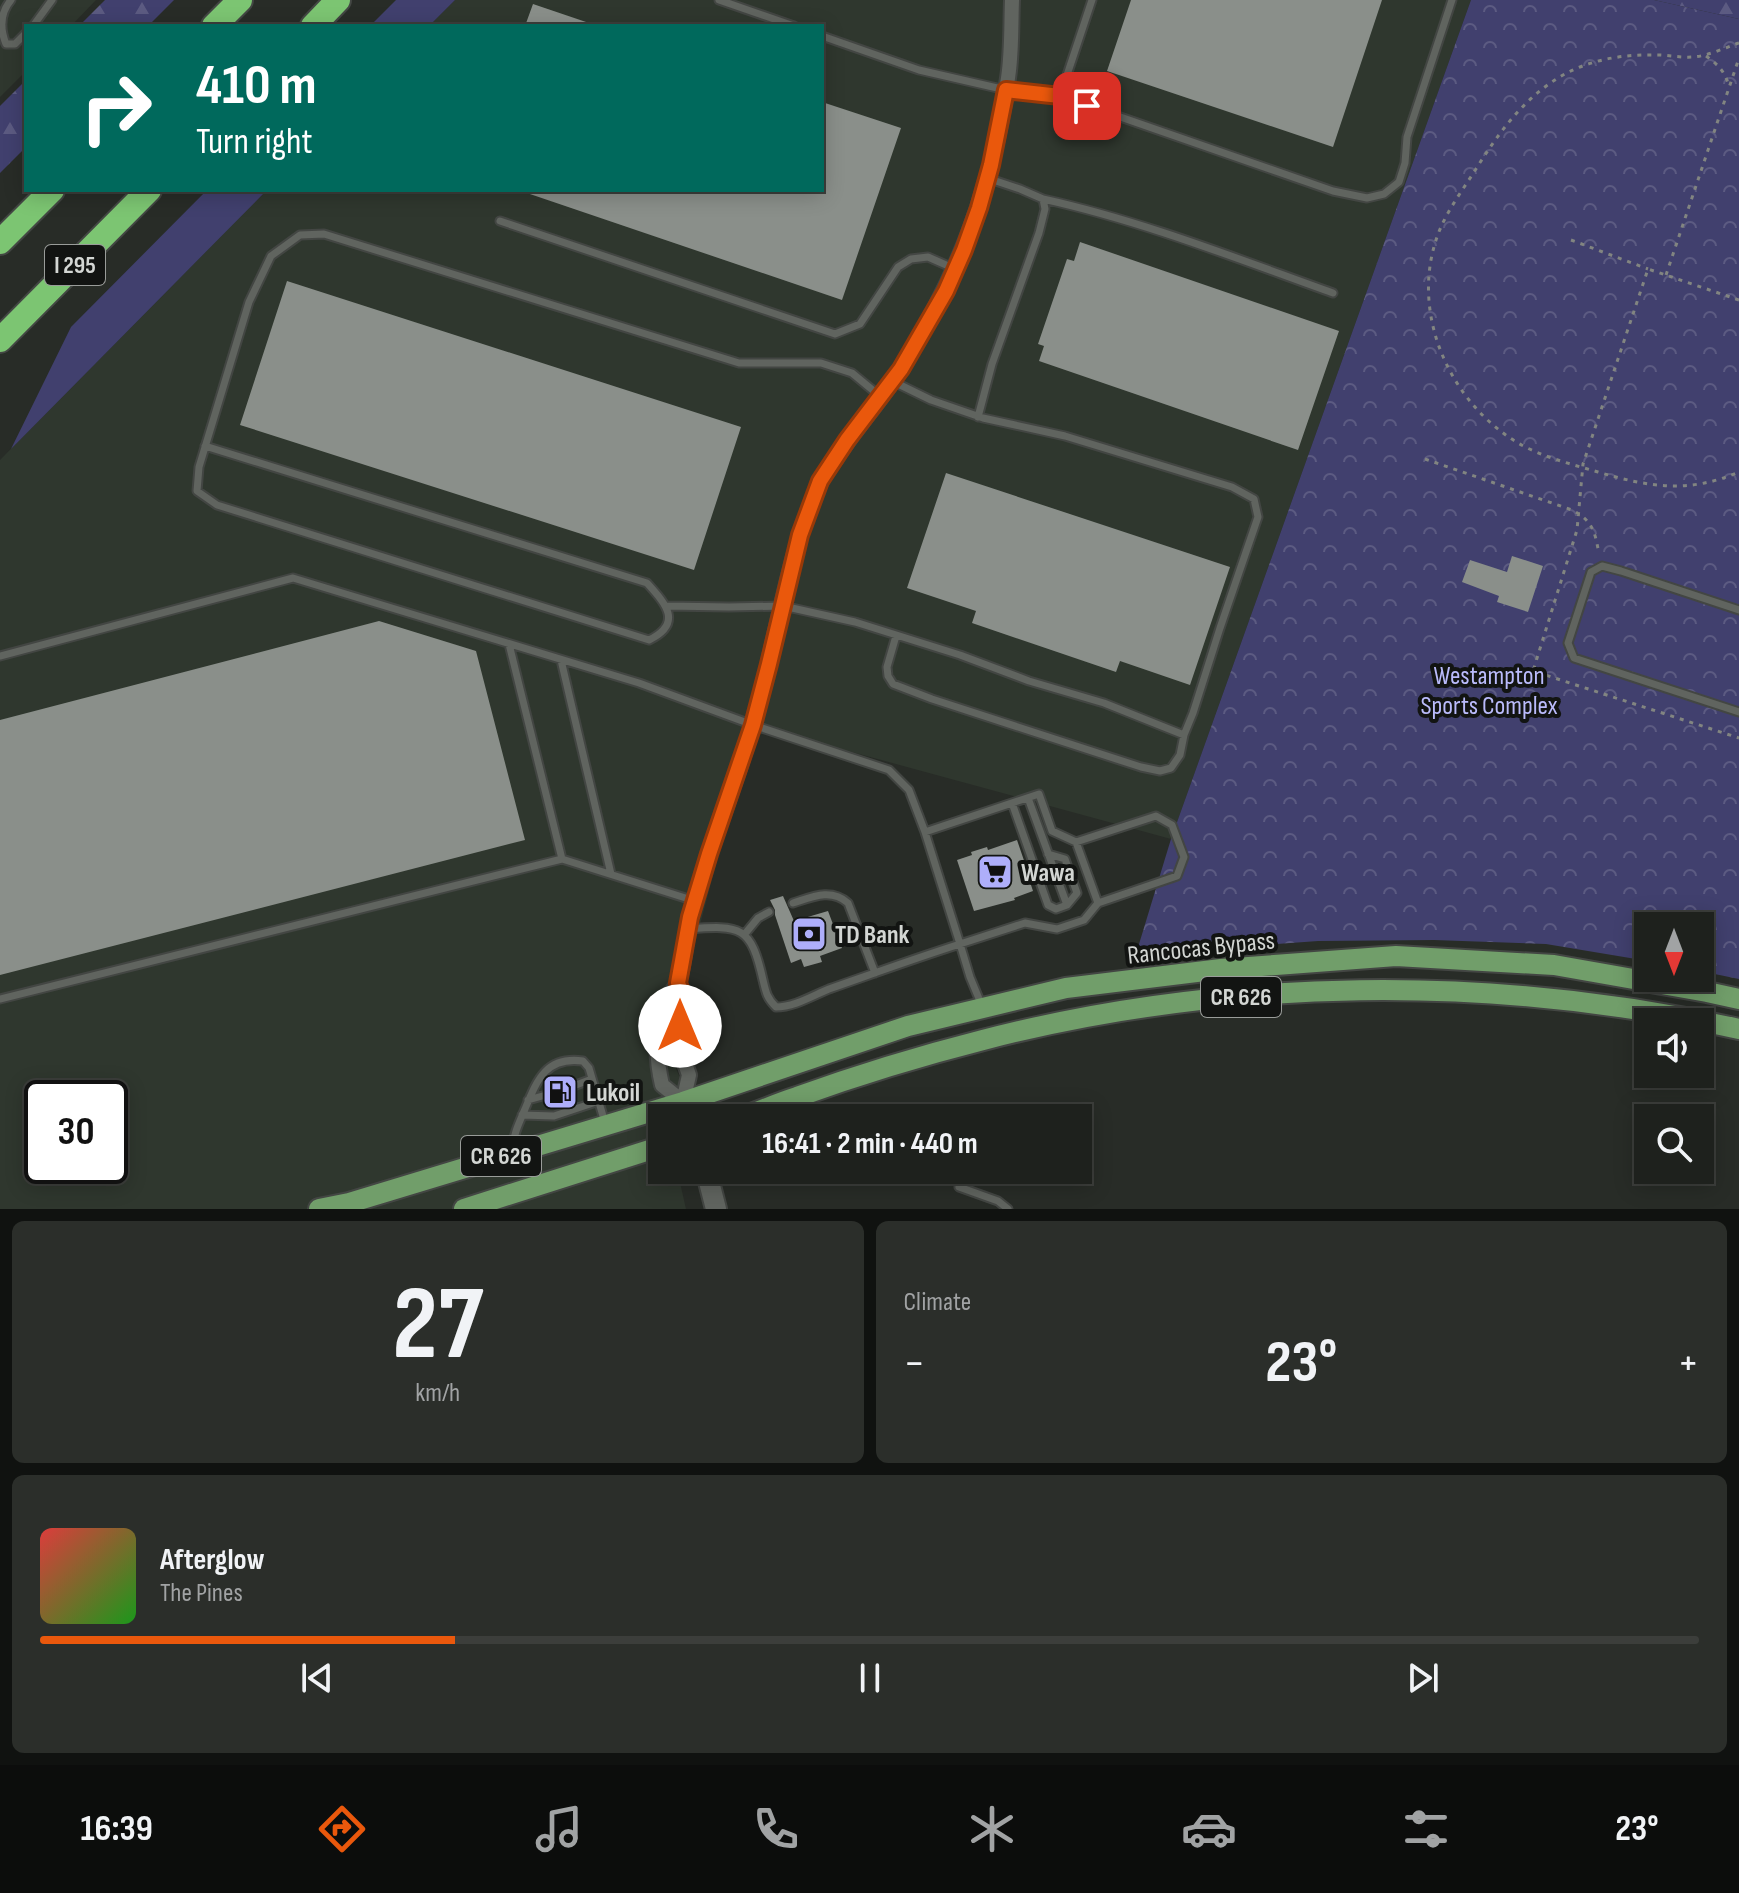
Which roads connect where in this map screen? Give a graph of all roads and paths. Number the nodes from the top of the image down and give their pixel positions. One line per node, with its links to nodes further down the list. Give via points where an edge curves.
1 (11, 0): 13 (lane, via 4,8 1,35 6,44 15,44)
2 (52, 0): 9 (lane)
3 (240, 0): 10 (highway)
4 (338, 0): 11 (highway)
5 (719, 0): 12 (lane)
6 (1012, 0): 19 (street)
7 (1092, 0): 20 (lane)
8 (1452, 0): 20 (lane, via 1407,137 1399,182 1384,194 1367,198 1333,191)
9 (34, 24)
10 (216, 24)
11 (315, 24)
12 (788, 24)
13 (24, 35)
14 (824, 37): 19 (lane, via 919,70)
15 (1739, 43): 16 (path)
16 (1704, 55): 18 (path, via 1722,70); 39 (path, via 1613,58 1546,87 1494,140 1435,242 1429,281 1434,330 1461,391 1519,443)
17 (1739, 58): 18 (path)
18 (1729, 87): 30 (path)
19 (1006, 90): 20 (lane); 21 (street)
20 (1060, 96)
21 (987, 178): 24 (lane); 28 (street)
22 (50, 192): 27 (highway, I 295)
23 (147, 192): 33 (highway, I 295)
24 (1043, 199): 31 (lane, via 1152,229); 36 (lane, via 1039,233)
25 (500, 221): 28 (lane, via 835,334 860,324 898,267 911,259 928,257)
26 (1571, 240): 29 (path)
27 (0, 242)
28 (955, 268): 34 (street)
29 (1648, 269): 30 (path); 39 (path)
30 (1666, 275): 32 (path)
31 (1333, 293)
32 (1739, 300)
33 (0, 340)
34 (892, 381): 35 (street); 36 (lane)
35 (881, 397): 37 (lane, via 852,373 821,363 739,363 324,234 300,235 271,256 249,302); 44 (street, via 820,481)
36 (978, 417): 52 (lane, via 1065,436 1232,487 1254,499 1258,517)
37 (205, 446): 43 (lane, via 647,583); 43 (lane, via 197,491 217,505 649,640 668,624)
38 (1425, 459): 41 (path)
39 (1582, 468): 40 (path, via 1673,487); 41 (path)
40 (1739, 472)
41 (1580, 514): 42 (path, via 1596,536); 53 (path, via 1533,671)
42 (1602, 566): 45 (lane); 50 (lane, via 1591,572 1568,643 1574,658)
43 (667, 606): 44 (lane)
44 (783, 606): 46 (lane); 51 (street)
45 (1739, 610)
46 (896, 636): 52 (lane, via 1104,703); 52 (lane, via 888,676 893,684 932,699 1160,771 1171,768 1180,755)
47 (509, 644): 48 (lane, via 293,578); 49 (lane); 63 (lane)
48 (0, 656)
49 (561, 660): 51 (lane); 64 (lane)
50 (1739, 712)
51 (753, 725): 57 (lane, via 889,770 909,790); 69 (street)
52 (1184, 735)
53 (1739, 738)
54 (1028, 798): 55 (lane); 60 (lane, via 1039,794 1052,831); 62 (lane)
55 (1012, 803): 57 (lane); 72 (lane, via 1048,905)
56 (1134, 823): 58 (lane); 59 (lane); 67 (lane, via 1156,816 1172,825 1184,857 1177,876)
57 (925, 832): 76 (lane)
58 (1104, 833): 60 (lane); 61 (lane)
59 (1138, 834)
60 (1076, 842): 71 (lane)
61 (1108, 844)
62 (1048, 854): 72 (lane); 72 (lane, via 1065,859 1077,893)
63 (562, 859): 64 (lane); 79 (lane)
64 (611, 874): 69 (lane)
65 (1152, 874): 67 (lane)
66 (1121, 883): 68 (lane)
67 (1155, 883): 68 (lane)
68 (1125, 893): 71 (lane)
69 (695, 901): 74 (street)
70 (793, 903): 77 (lane, via 825,893 841,897)
71 (1098, 903): 76 (lane, via 1084,920 1057,929 1025,923)
72 (1067, 905)
73 (769, 912): 75 (lane)
74 (687, 929): 75 (lane, via 715,927); 78 (street)
75 (744, 935): 77 (lane, via 754,949 766,996 776,1007)
76 (960, 944): 77 (lane); 81 (lane)
77 (875, 973)
78 (678, 983): 88 (street, via 659,1025 656,1048 662,1085); 89 (street, via 684,999 681,1052 689,1075)
79 (0, 999)
80 (1739, 999): 81 (main road, Rancocas Bypass / CR 626, via 1554,965 1396,956 1066,988)
81 (983, 1008): 90 (main road, Rancocas Bypass / CR 626, via 908,1026)
82 (1739, 1029): 91 (main road, Rancocas Bypass / CR 626, via 1610,1006 1475,993 1341,991 1236,997 1134,1009 985,1039)
83 (592, 1079): 84 (lane); 86 (lane, via 583,1061 572,1059 550,1067); 87 (lane)
84 (568, 1088)
85 (546, 1095): 86 (lane)
86 (528, 1100): 92 (lane)
87 (599, 1101): 92 (lane, via 554,1116); 94 (lane)
88 (680, 1104)
89 (687, 1104)
90 (702, 1104)
91 (778, 1104)
92 (522, 1115): 96 (lane)
93 (648, 1117): 94 (main road, CR 626)
94 (606, 1125): 96 (main road, CR 626)
95 (648, 1150): 100 (main road, CR 626)
96 (512, 1153): 99 (main road, CR 626)
97 (710, 1184): 101 (main road)
98 (959, 1187): 102 (lane)
99 (319, 1209)
100 (464, 1209)
101 (716, 1209)
102 (1008, 1209)

